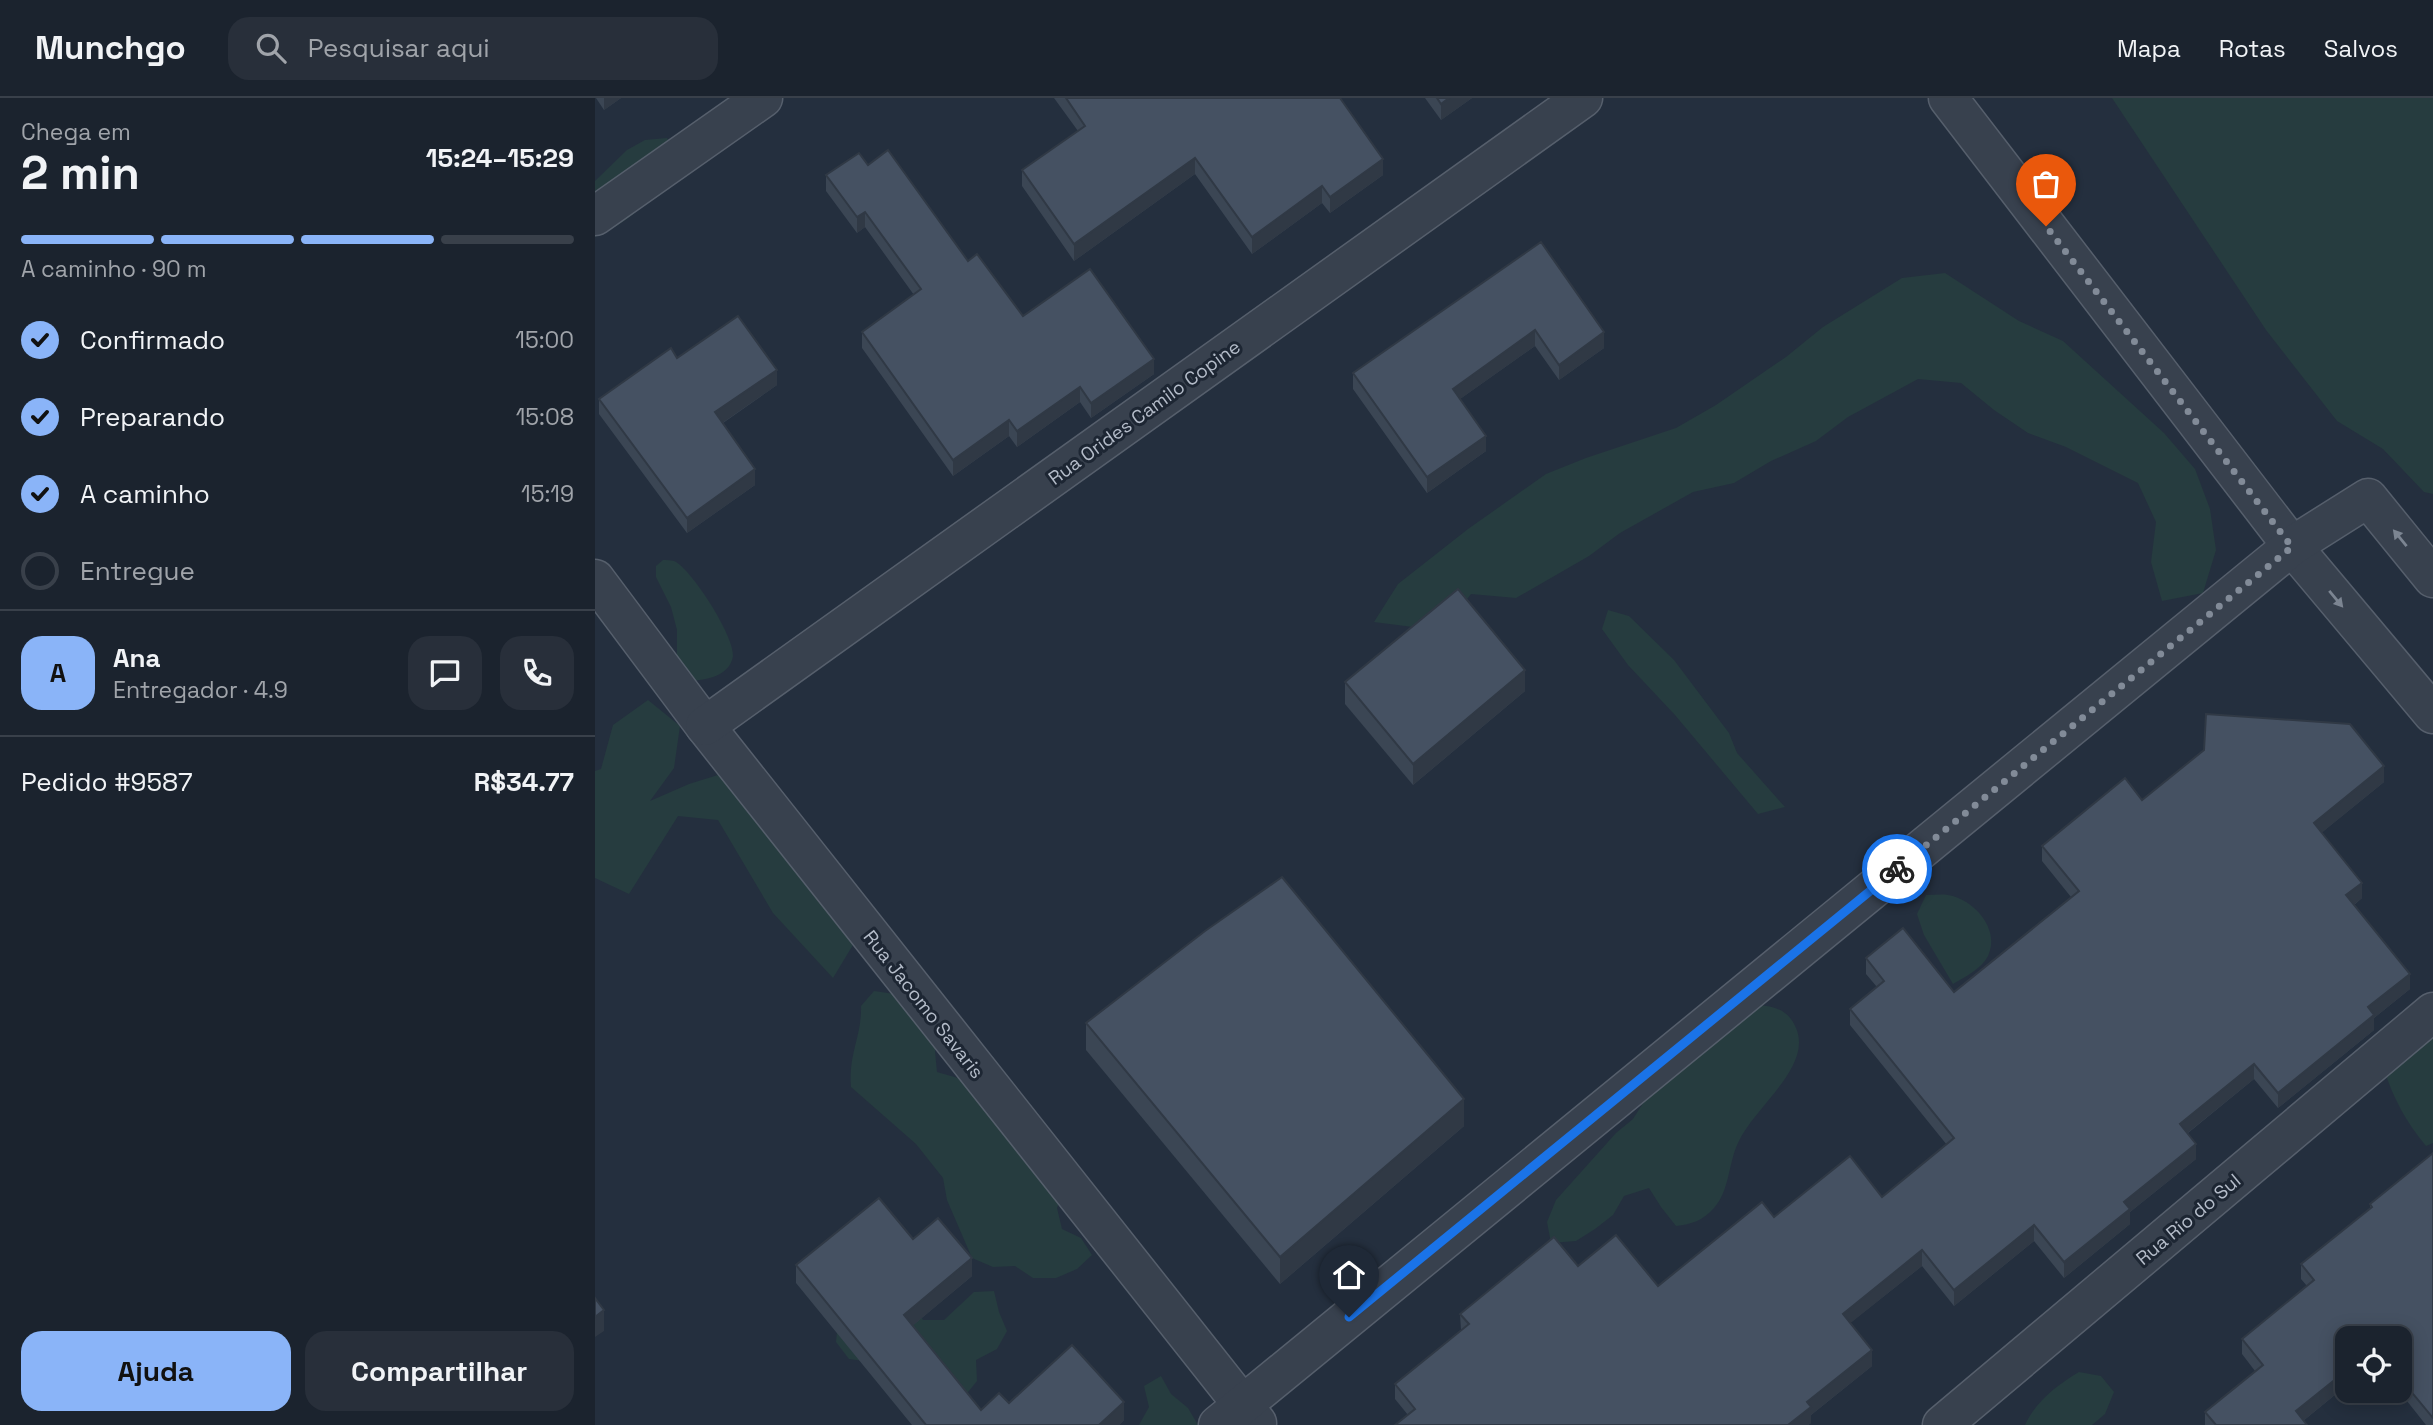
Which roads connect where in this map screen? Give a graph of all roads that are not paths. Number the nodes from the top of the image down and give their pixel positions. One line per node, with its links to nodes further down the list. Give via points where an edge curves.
1 (763, 98): 4 (street)
2 (1583, 98): 9 (street, Rua Orides Camilo Copine)
3 (1948, 98): 5 (street)
4 (595, 216)
5 (2292, 547): 6 (street, one-way to 5, via 2368,498); 8 (street, one-way to 8); 11 (street)
6 (2433, 578)
7 (595, 579): 9 (street, Rua Jacomo Savaris)
8 (2433, 714)
9 (705, 726): 11 (street, Rua Jacomo Savaris)
10 (2433, 1012): 12 (street, Rua Rio do Sul)
11 (1239, 1418)
12 (1943, 1425)

